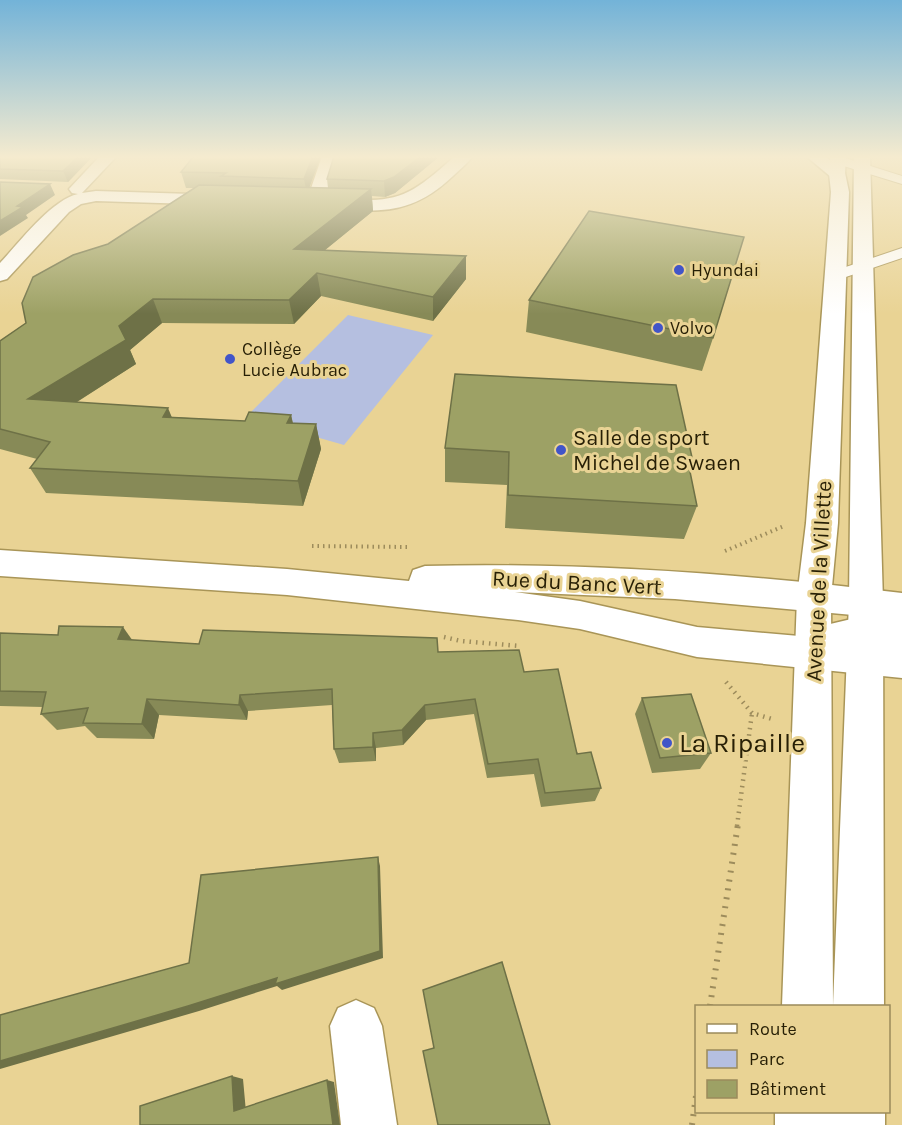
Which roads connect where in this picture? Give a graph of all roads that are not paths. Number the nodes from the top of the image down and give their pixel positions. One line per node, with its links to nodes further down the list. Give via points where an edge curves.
1 (63, 208): 6 (street)
2 (842, 208): 5 (street, Avenue de la Villette)
3 (856, 208): 5 (street, Avenue de la Villette)
4 (902, 253): 5 (lane)
5 (848, 272): 10 (street, Avenue de la Villette); 12 (street, Avenue de la Villette)
6 (0, 275)
7 (0, 563): 8 (street, Rue du Banc Vert)
8 (287, 582): 10 (street, Rue du Banc Vert, via 530,577); 10 (street, Rue du Banc Vert, via 549,610 697,642)
9 (902, 607): 12 (street, Rue du Banc Vert)
10 (813, 623): 12 (street, Rue du Banc Vert); 12 (street, Rue du Banc Vert, via 841,617); 13 (street, Avenue de la Villette)
11 (902, 634): 12 (street, Rue du Banc Vert)
12 (875, 638): 14 (street, Avenue de la Villette)
13 (807, 1005)
14 (859, 1005)
15 (356, 1026): 16 (street)
16 (369, 1125)

